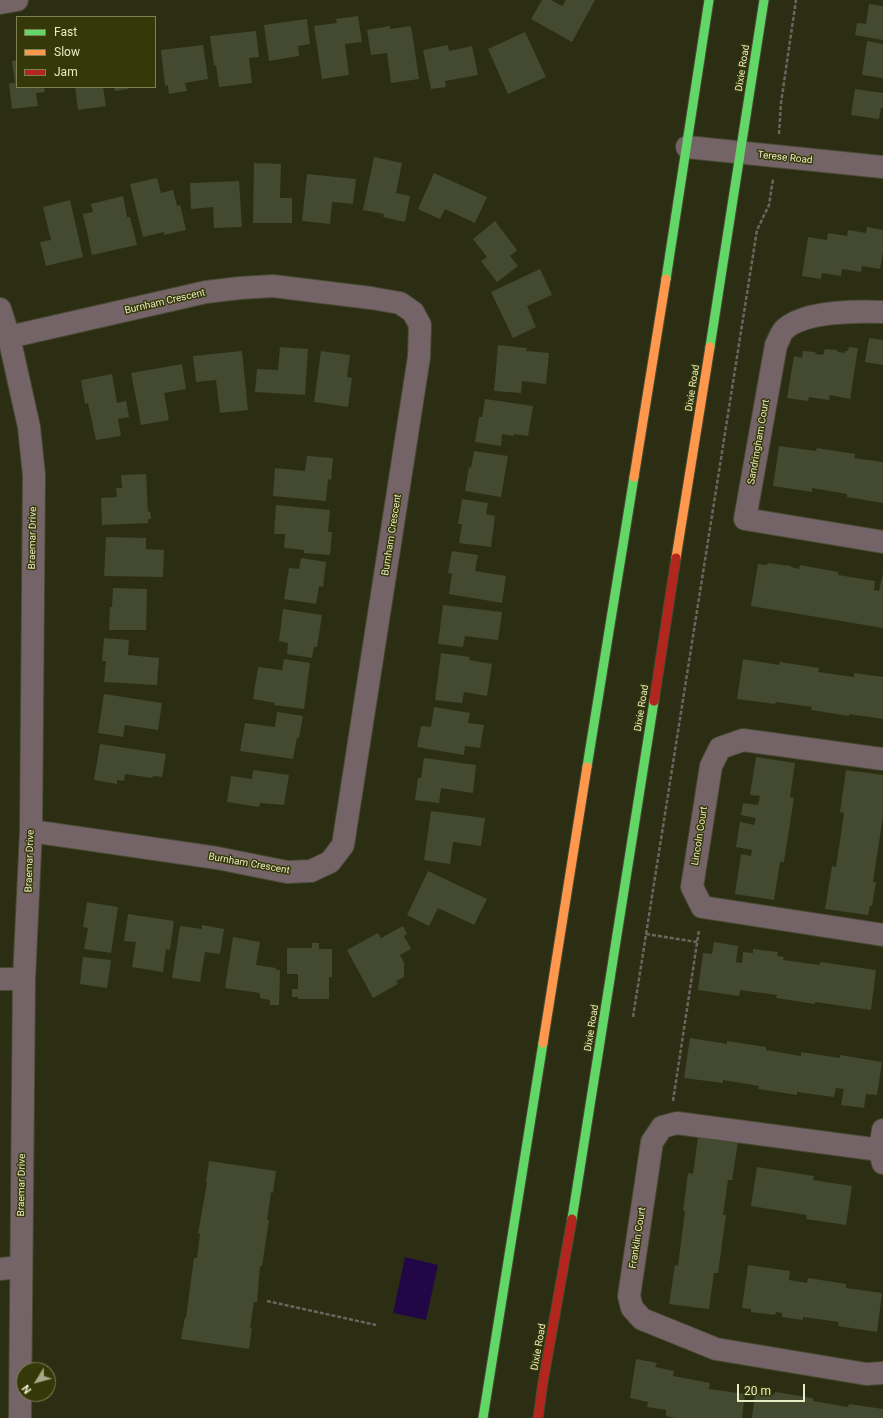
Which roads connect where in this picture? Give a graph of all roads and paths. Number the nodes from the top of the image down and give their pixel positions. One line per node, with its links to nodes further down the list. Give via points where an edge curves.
1 (17, 0): 5 (street)
2 (709, 0): 6 (main road)
3 (764, 0): 7 (main road, Dixie Road)
4 (796, 0): 8 (path, via 781,103)
5 (0, 3)
6 (687, 147): 7 (street, Terese Road); 30 (main road)
7 (741, 153): 8 (street, Terese Road); 31 (main road, Dixie Road, via 568,1245)
8 (777, 157): 9 (street, Terese Road); 17 (path, via 769,205 757,230)
9 (883, 167)
10 (0, 309): 12 (street, Braemar Drive)
11 (883, 312): 13 (street, Sandringham Court, via 856,310 805,318 785,329 776,345 745,518)
12 (9, 337): 15 (street, Braemar Drive, via 29,427 34,475); 15 (street, Burnham Crescent, via 206,292 273,286 400,303 413,312 420,325 418,365 343,845 330,862 311,871 287,872 217,858)
13 (883, 542)
14 (883, 759): 16 (street, Lincoln Court, via 743,740 720,748 711,766 692,887)
15 (31, 831): 21 (street, Braemar Drive)
16 (702, 907): 18 (street); 19 (path)
17 (646, 934): 19 (path); 22 (path)
18 (883, 935)
19 (697, 942): 23 (path, via 673,1100)
20 (0, 979): 21 (street)
21 (24, 979): 25 (street, Braemar Drive)
22 (632, 1017)
23 (676, 1123): 24 (street); 28 (street, Franklin Court, via 662,1127 652,1142 629,1296 632,1308 642,1319 716,1349 866,1374)
24 (882, 1148)
25 (10, 1268): 29 (street, Braemar Drive)
26 (267, 1301): 27 (path)
27 (376, 1325)
28 (883, 1373)
29 (20, 1418)
30 (483, 1418)
31 (538, 1418)

